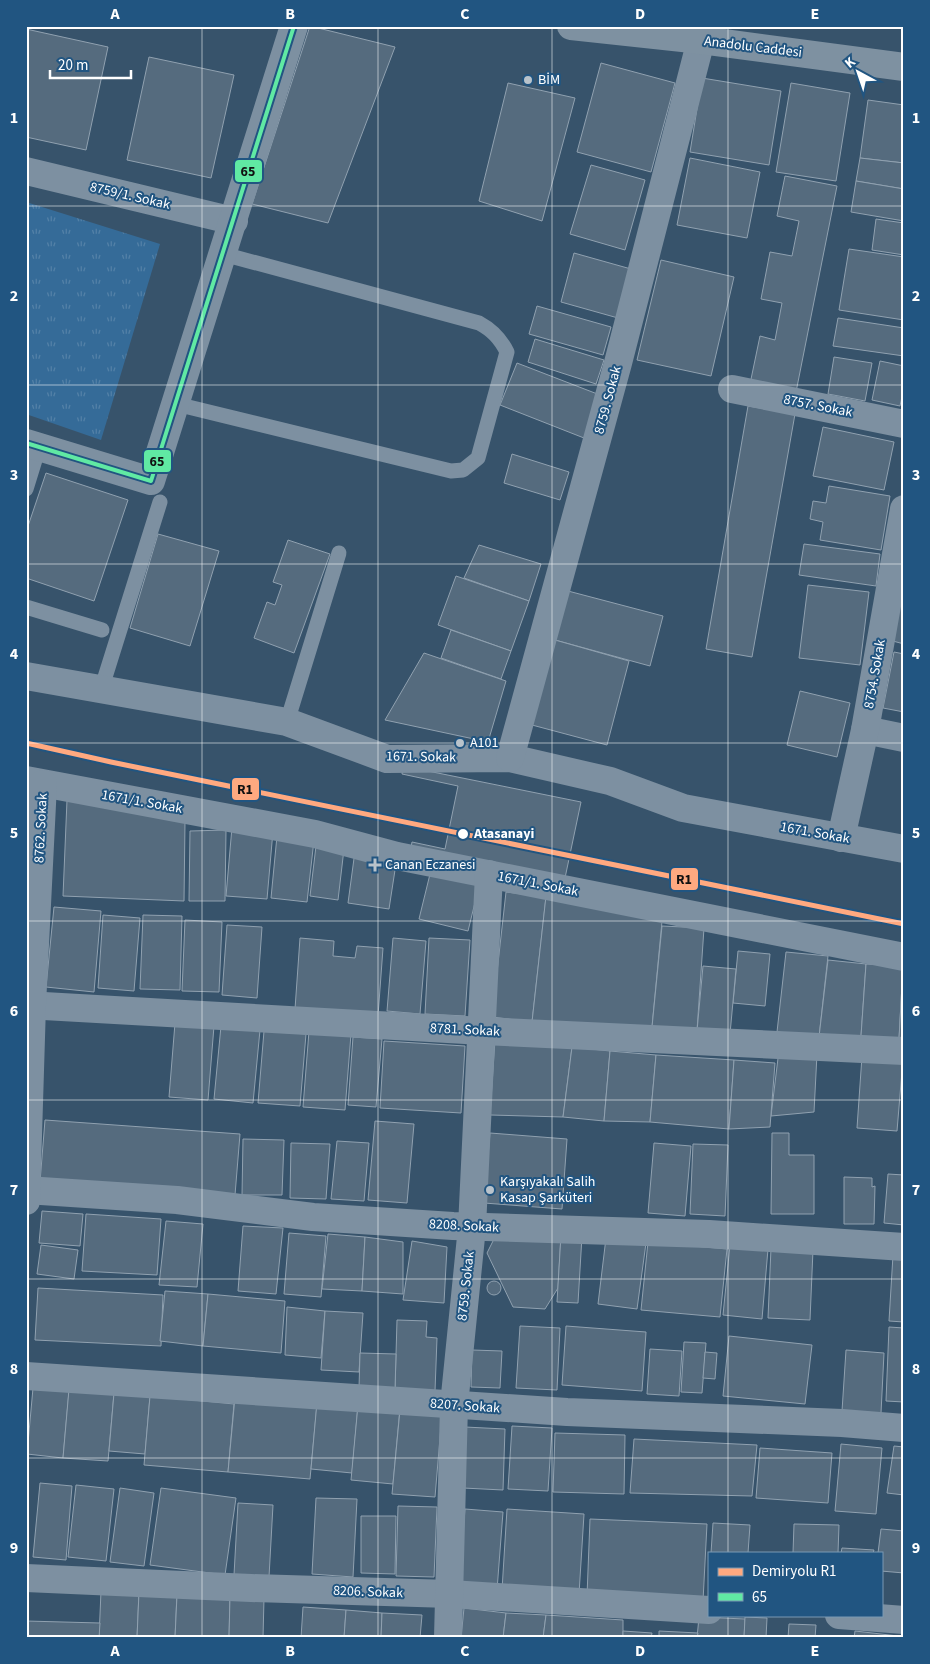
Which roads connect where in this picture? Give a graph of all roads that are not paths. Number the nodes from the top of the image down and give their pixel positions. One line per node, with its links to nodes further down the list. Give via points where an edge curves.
1 (294, 26): 6 (street)
2 (571, 26): 3 (highway, Anadolu Caddesi)
3 (701, 40): 4 (highway, Anadolu Caddesi); 24 (street, 8759. Sokak, via 618,363)
4 (904, 67)
5 (26, 171): 6 (street, 8759/1. Sokak)
6 (234, 220): 7 (street)
7 (223, 254): 9 (street); 9 (lane, via 488,328 507,352 478,458 463,470 451,471)
8 (732, 389): 10 (street, 8757. Sokak)
9 (176, 404): 11 (street, via 151,481)
10 (904, 424)
11 (33, 445): 12 (lane)
12 (26, 489)
13 (160, 502): 20 (lane)
14 (904, 509): 16 (street, 8754. Sokak)
15 (339, 553): 21 (lane)
16 (898, 578): 22 (street, 8754. Sokak)
17 (26, 607): 18 (lane)
18 (102, 630)
19 (26, 676): 20 (street, 1671. Sokak)
20 (101, 690): 21 (street, 1671. Sokak)
21 (287, 722): 24 (street, 1671. Sokak, via 387,759)
22 (865, 730): 23 (street); 26 (street, 8754. Sokak)
23 (904, 738)
24 (510, 758): 26 (street, 1671. Sokak, via 610,781 683,808)
25 (34, 782): 28 (street, 1671/1. Sokak, via 315,834 397,856); 30 (street, 8762. Sokak)
26 (841, 838): 27 (street, 1671. Sokak)
27 (904, 849)
28 (489, 874): 29 (street, 1671/1. Sokak); 31 (street, 8759. Sokak)
29 (904, 957)
30 (29, 1005): 31 (street, 8781. Sokak); 33 (street, 8762. Sokak)
31 (482, 1031): 32 (street, 8781. Sokak); 35 (street, 8759. Sokak)
32 (904, 1051)
33 (26, 1190): 34 (street, 8762. Sokak); 35 (street, 8208. Sokak, via 177,1200 314,1216)
34 (26, 1201)
35 (472, 1227): 36 (street, 8208. Sokak, via 709,1234); 38 (street, 8759. Sokak)
36 (904, 1247)
37 (26, 1376): 38 (street, 8207. Sokak)
38 (454, 1405): 39 (street, 8207. Sokak); 41 (street, 8759. Sokak)
39 (904, 1428)
40 (26, 1578): 41 (street, 8206. Sokak)
41 (450, 1594): 42 (street, 8206. Sokak); 45 (street, 8759. Sokak)
42 (708, 1610)
43 (852, 1616): 44 (street)
44 (904, 1620)
45 (448, 1638)

